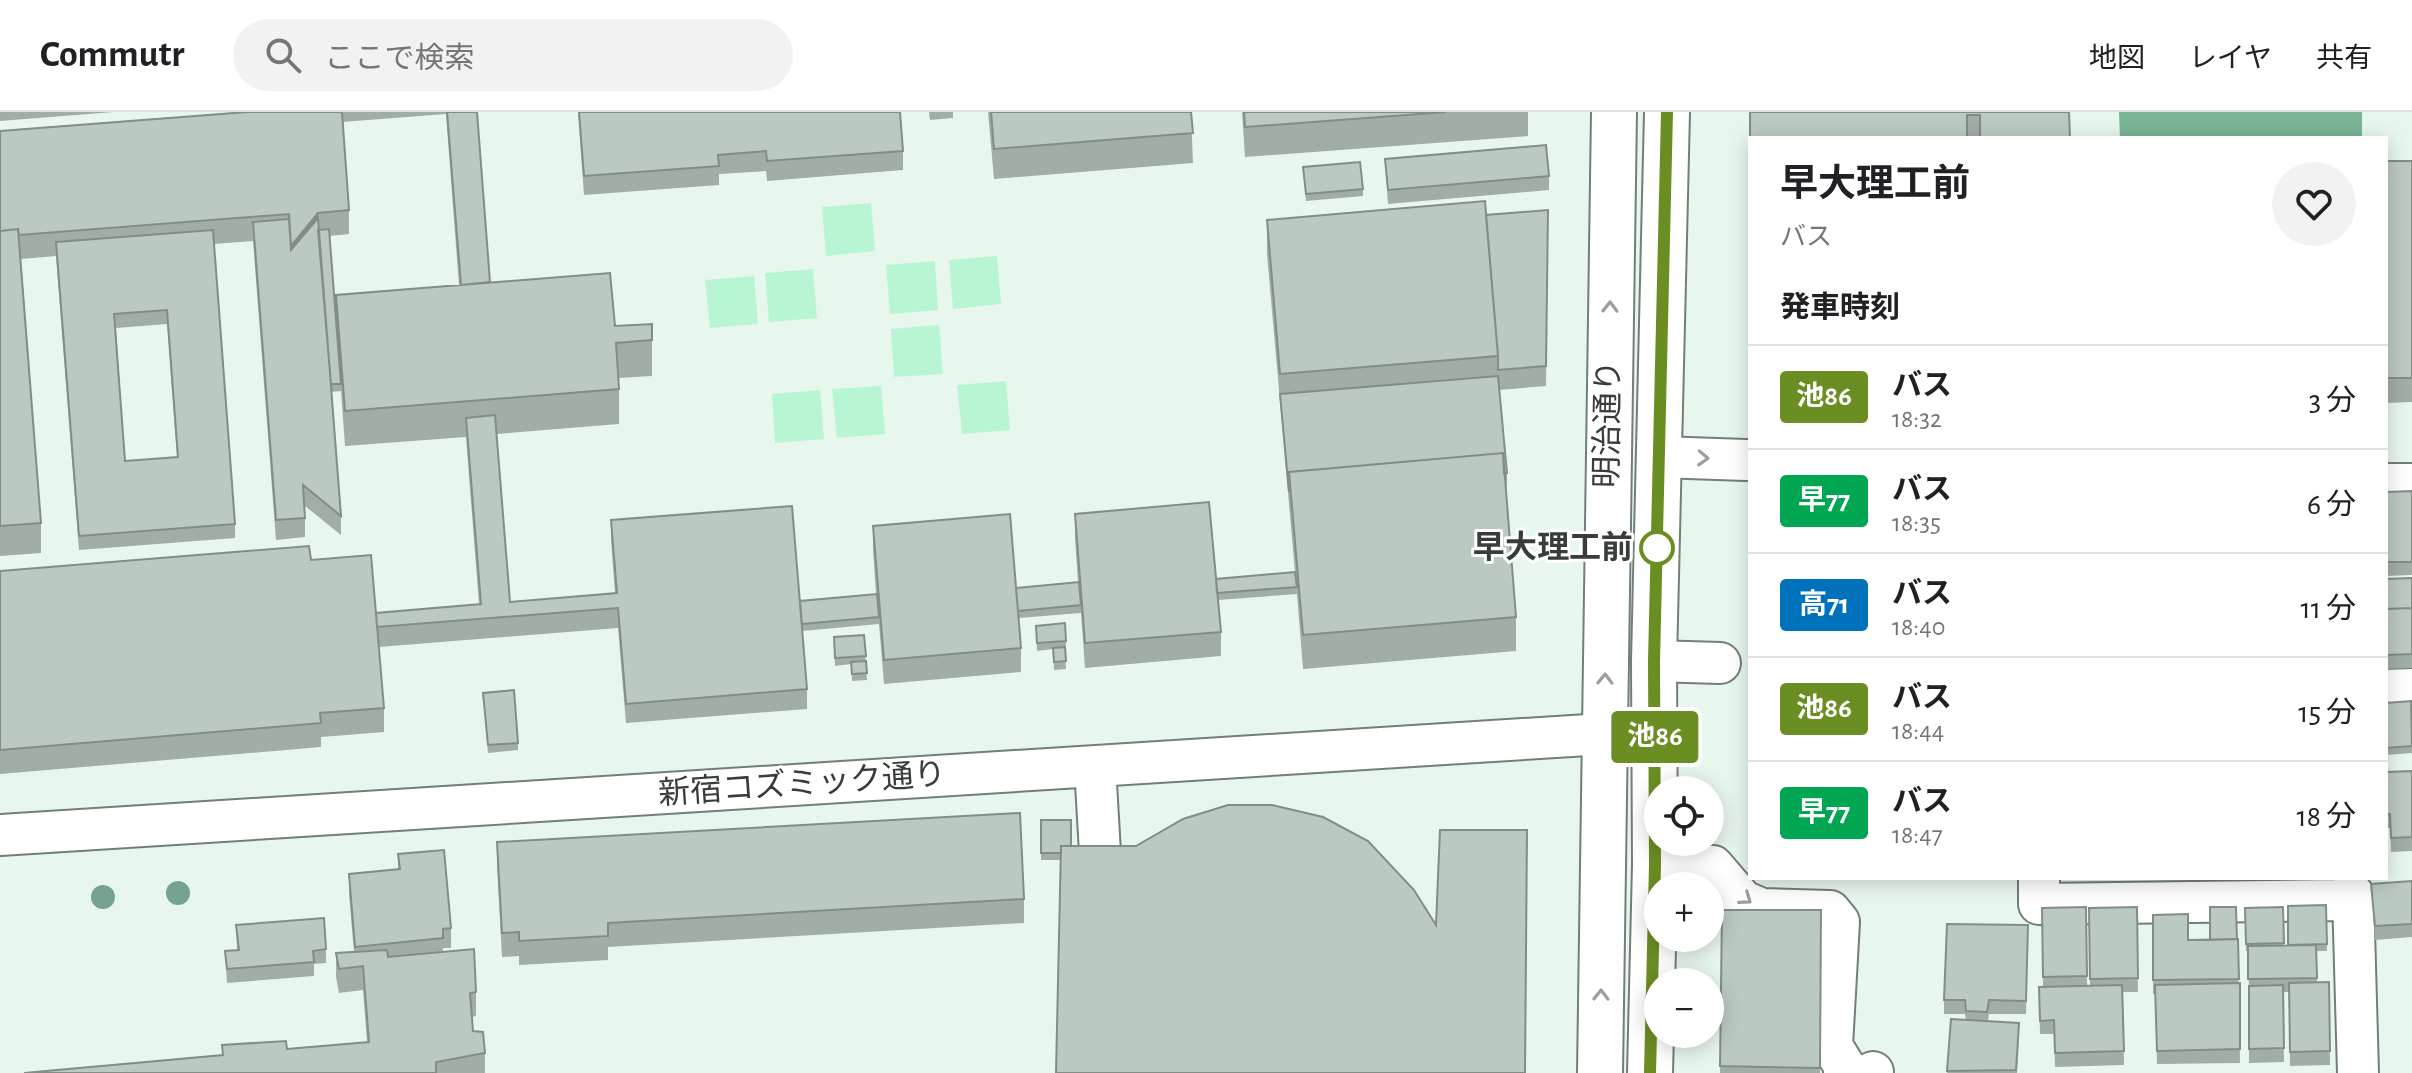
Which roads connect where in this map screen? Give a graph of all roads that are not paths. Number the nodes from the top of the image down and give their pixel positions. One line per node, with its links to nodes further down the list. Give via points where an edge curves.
1 (1614, 112): 11 (main road, 明治通り, one-way to 1)
2 (1667, 112): 3 (main road, 明治通り)
3 (1659, 457): 4 (street, one-way to 4); 7 (main road, 明治通り)
4 (1746, 460)
5 (2388, 484): 6 (street)
6 (2412, 484)
7 (1654, 661): 8 (street); 14 (main road, 明治通り)
8 (1720, 663)
9 (2412, 689): 10 (street)
10 (2388, 690)
11 (1604, 734): 12 (street, 新宿コズミック通り); 18 (main road, 明治通り, one-way to 11)
12 (1095, 766): 13 (street, 新宿コズミック通り); 15 (street)
13 (0, 835)
14 (1655, 865): 19 (main road, 明治通り); 20 (street, one-way to 20, via 1713,866 1743,901 1762,909 1830,911 1839,922 1832,1046)
15 (1101, 870)
16 (2039, 880): 17 (street, via 2039,904 2338,900)
17 (2363, 886): 21 (street)
18 (1600, 1073)
19 (1650, 1073)
20 (1844, 1073)
21 (2358, 1073)

